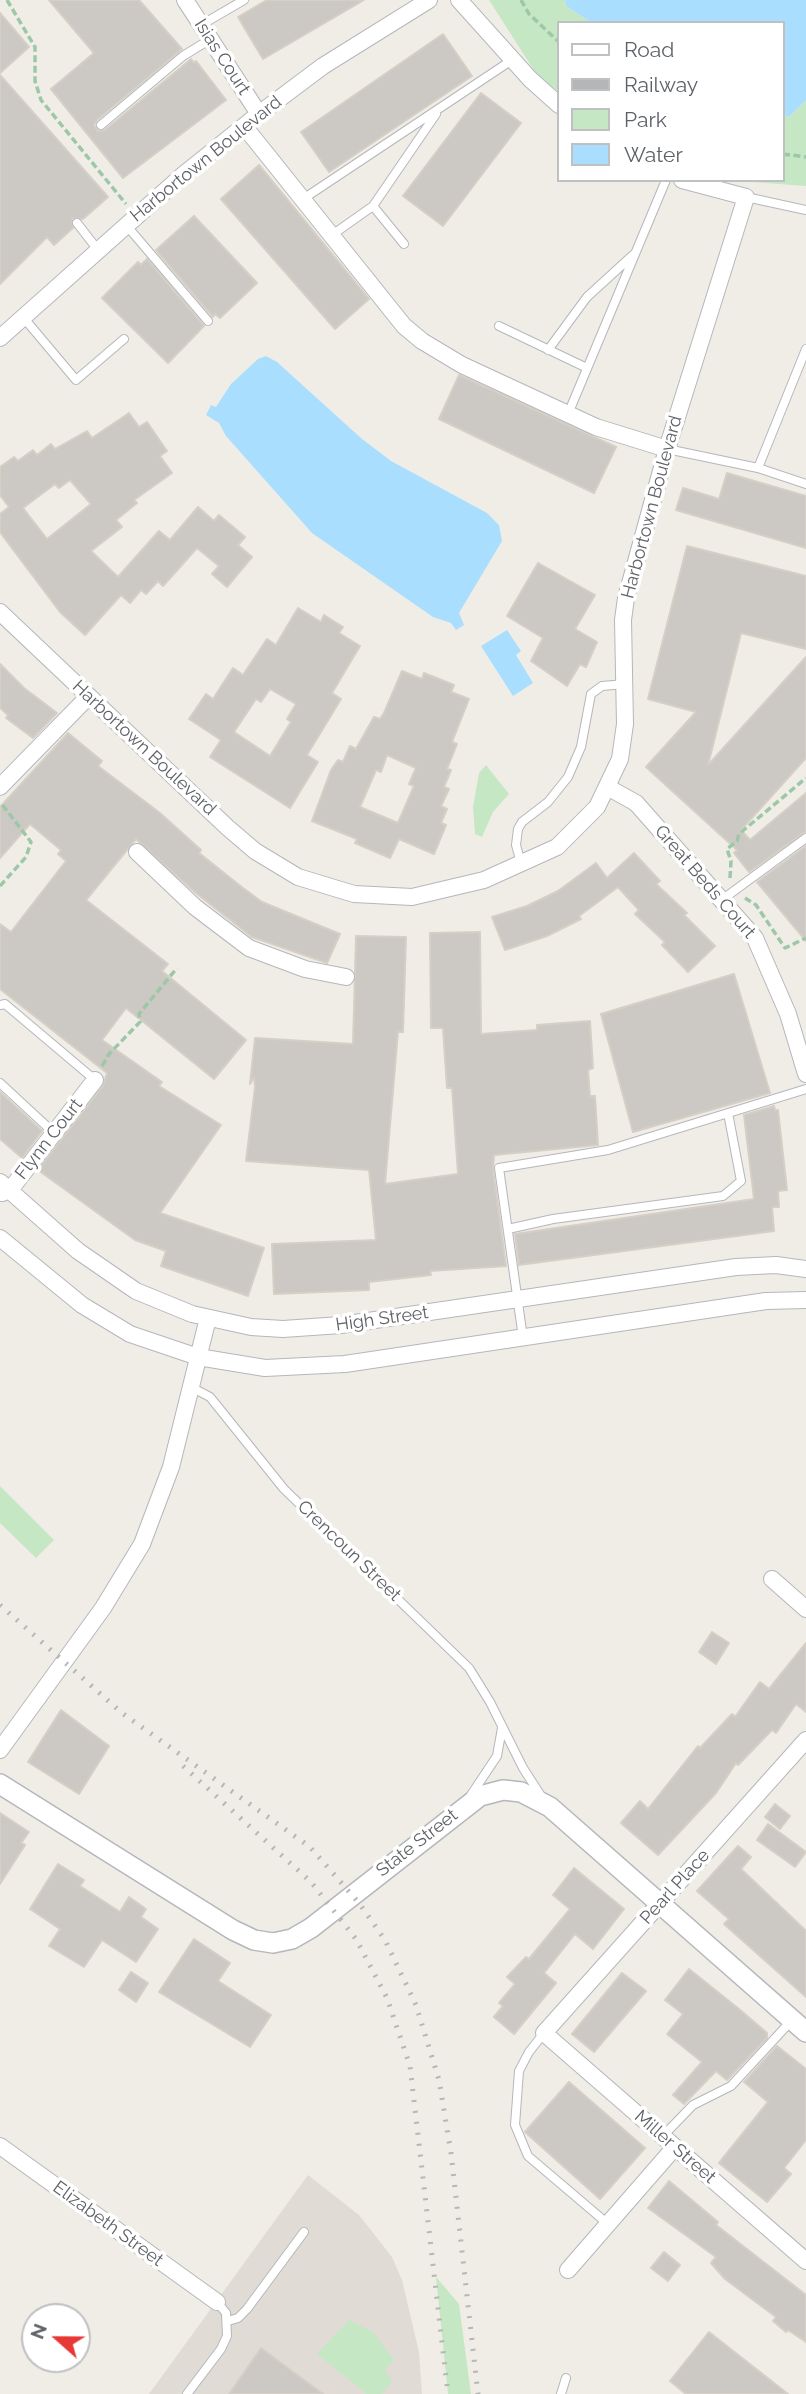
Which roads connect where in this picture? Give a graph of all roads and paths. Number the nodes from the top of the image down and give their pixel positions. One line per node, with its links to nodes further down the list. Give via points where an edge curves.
1 (8, 0): 24 (path, via 35,47 34,81 41,100)
2 (186, 0): 7 (street, Isias Court)
3 (244, 0): 7 (lane)
4 (429, 0): 13 (street, Harbortown Boulevard, via 323,66)
5 (459, 0): 10 (street)
6 (521, 0): 9 (path)
7 (200, 26): 8 (street, Isias Court)
8 (209, 40): 13 (street, Isias Court); 14 (lane, via 183,56)
9 (558, 41)
10 (512, 61): 11 (street); 12 (lane)
11 (558, 104)
12 (440, 108): 21 (lane); 22 (lane)
13 (259, 114): 15 (street, Harbortown Boulevard)
14 (101, 125)
15 (244, 126): 21 (street); 24 (street, Harbortown Boulevard)
16 (785, 154): 17 (path)
17 (806, 156)
18 (665, 182): 29 (lane)
19 (690, 182): 20 (street)
20 (746, 197): 23 (lane); 39 (street, Harbortown Boulevard)
21 (303, 199): 26 (street)
22 (373, 206): 26 (lane); 27 (lane)
23 (806, 209)
24 (131, 220): 28 (street, Harbortown Boulevard); 31 (lane)
25 (77, 223): 28 (lane)
26 (332, 235): 38 (street, via 404,326 422,341 462,365)
27 (404, 244)
28 (98, 250): 30 (street, Harbortown Boulevard)
29 (635, 253): 36 (lane, via 587,298); 37 (lane)
30 (23, 317): 33 (street, Harbortown Boulevard); 34 (lane, via 76,380)
31 (208, 321)
32 (499, 326): 36 (lane)
33 (0, 338)
34 (124, 339)
35 (806, 349): 40 (lane)
36 (548, 350): 37 (lane)
37 (587, 368): 38 (lane)
38 (568, 414): 39 (street)
39 (667, 449): 40 (lane); 43 (street, Harbortown Boulevard, via 626,597)
40 (758, 468): 41 (lane)
41 (806, 484)
42 (0, 612): 44 (street, Harbortown Boulevard)
43 (625, 684): 46 (street, Harbortown Boulevard, via 624,742); 50 (lane, via 602,686 591,694 581,747 568,777 518,829 516,845)
44 (89, 696): 45 (street); 50 (street, Harbortown Boulevard, via 255,851 321,886 367,896 412,897 456,889)
45 (0, 788)
46 (609, 788): 50 (street, Harbortown Boulevard, via 572,836); 52 (street, Great Beds Court, via 636,803)
47 (0, 801): 51 (path, via 31,842 26,857)
48 (806, 838): 52 (lane)
49 (137, 852): 56 (street, via 195,908 249,948 305,969)
50 (522, 866)
51 (0, 886)
52 (723, 900): 58 (street, Great Beds Court, via 755,938)
53 (806, 938): 54 (path)
54 (785, 948)
55 (177, 968): 59 (path, via 139,1014 140,1022 109,1054)
56 (346, 977)
57 (0, 1005): 59 (lane, via 5,1004)
58 (805, 1064)
59 (95, 1080): 63 (street, Flynn Court)
60 (0, 1083): 63 (lane)
61 (806, 1089): 62 (lane)
62 (728, 1113): 65 (lane, via 608,1150 499,1168); 65 (lane, via 741,1181 723,1196)
63 (54, 1133): 64 (street, Flynn Court)
64 (3, 1189): 70 (street, High Street, via 121,1282 161,1304)
65 (508, 1229): 68 (lane)
66 (0, 1238): 72 (street, via 99,1317 146,1341)
67 (806, 1269): 68 (street, High Street, via 736,1267)
68 (518, 1300): 70 (street, High Street, via 319,1328 268,1328); 71 (lane)
69 (806, 1300): 71 (street, via 766,1301)
70 (208, 1318): 72 (street)
71 (523, 1338): 72 (street, via 302,1369 246,1367)
72 (198, 1357): 73 (street)
73 (191, 1387): 76 (lane, Crencoun Street, via 210,1397 284,1489 455,1652); 78 (street, via 165,1489 142,1544 103,1608)
74 (772, 1579): 75 (street)
75 (806, 1609)
76 (500, 1722): 80 (lane, Crencoun Street, via 530,1781); 81 (lane, via 497,1756)
77 (806, 1740): 82 (street, Pearl Place)
78 (0, 1750)
79 (0, 1784): 81 (street, State Street, via 233,1930 273,1943 311,1928)
80 (550, 1807): 81 (street, State Street, via 530,1795 503,1790 480,1796); 82 (street, State Street)
81 (457, 1811)
82 (660, 1905): 83 (street, State Street); 84 (street, Pearl Place)
83 (799, 2026): 85 (lane, via 731,2085 693,2105)
84 (544, 2033): 85 (street, Miller Street); 87 (lane, via 519,2071 515,2125 528,2156)
85 (669, 2142): 87 (street); 89 (street, Miller Street)
86 (0, 2146): 91 (street, Elizabeth Street)
87 (608, 2224): 90 (street)
88 (304, 2232): 92 (lane, via 247,2309)
89 (806, 2261)
90 (568, 2270)
91 (217, 2302): 92 (lane)
92 (228, 2320): 94 (lane, via 224,2343)
93 (566, 2378): 95 (lane)
94 (187, 2394)
95 (561, 2394)

